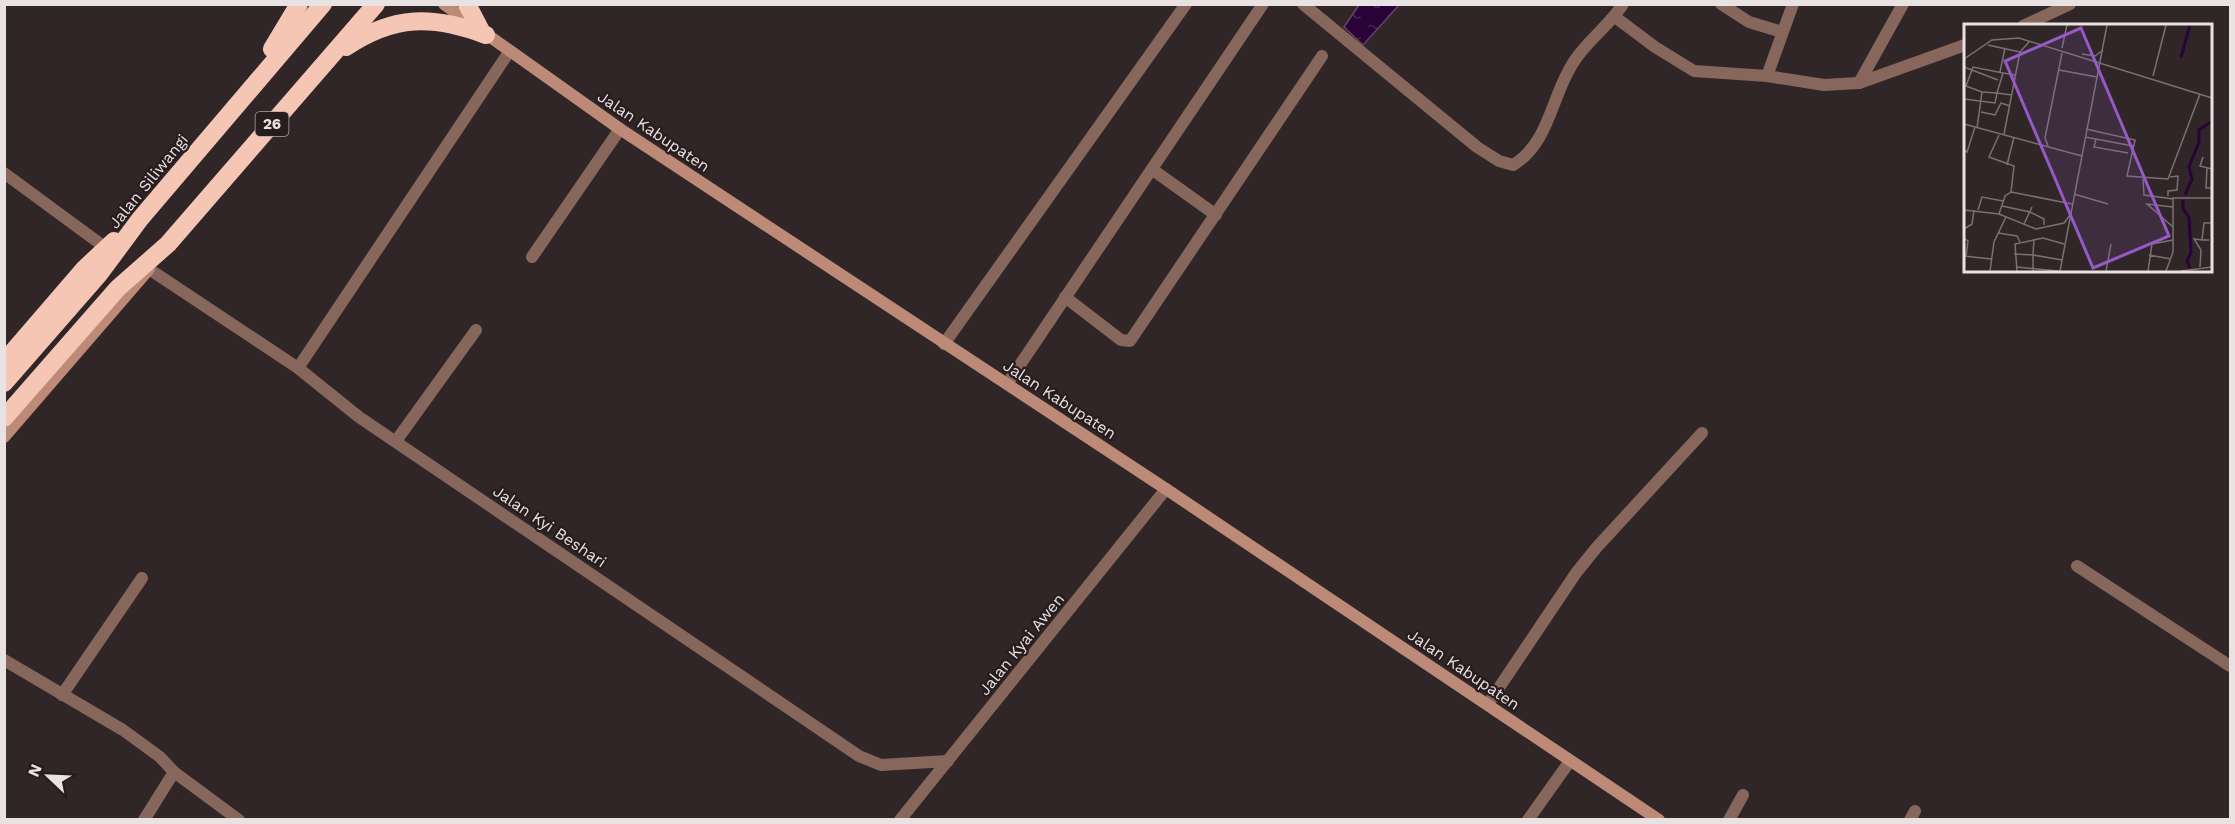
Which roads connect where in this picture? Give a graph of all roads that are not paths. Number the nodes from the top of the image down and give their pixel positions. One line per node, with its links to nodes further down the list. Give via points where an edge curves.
1 (299, 4): 24 (highway, via 287,28)
2 (324, 4): 24 (highway, Jalan Siliwangi / 26)
3 (376, 4): 21 (highway, 26)
4 (444, 4): 17 (main road, Jalan Kabupaten)
5 (467, 4): 17 (highway)
6 (1186, 4): 36 (street)
7 (1263, 4): 26 (street)
8 (1303, 4): 14 (street, via 1477,147 1498,161 1514,165 1538,143 1575,60)
9 (1623, 4): 14 (street)
10 (1721, 4): 16 (street, via 1749,22)
11 (1793, 4): 16 (street)
12 (1903, 4): 23 (street)
13 (2070, 4): 15 (street)
14 (1615, 17): 22 (street, via 1694,71)
15 (2027, 24)
16 (1782, 32): 22 (street)
17 (483, 33): 19 (main road, Jalan Kabupaten); 21 (highway, via 451,23 409,21 368,34)
18 (1964, 45): 23 (street)
19 (509, 52): 25 (main road, Jalan Kabupaten); 38 (street)
20 (1322, 56): 28 (street)
21 (319, 70): 30 (highway, 26)
22 (1767, 76): 23 (street, via 1824,85)
23 (1859, 83)
24 (218, 127): 29 (highway, Jalan Siliwangi / 26)
25 (620, 129): 32 (street); 36 (main road, Jalan Kabupaten)
26 (1153, 170): 28 (street); 34 (street)
27 (4, 173): 31 (street)
28 (1216, 215): 34 (street, via 1130,341 1118,339)
29 (140, 219): 31 (highway); 39 (highway, Jalan Siliwangi / 26, via 100,273)
30 (168, 244): 33 (main road); 41 (highway, 26, via 118,288)
31 (106, 248): 37 (highway)
32 (532, 257)
33 (149, 269): 38 (street, Jalan Kyi Beshari); 43 (main road)
34 (1065, 297): 40 (street)
35 (476, 330): 44 (street)
36 (944, 344): 40 (main road, Jalan Kabupaten)
37 (4, 362)
38 (301, 363): 44 (street, Jalan Kyi Beshari, via 359,417)
39 (4, 383)
40 (1007, 384): 45 (main road, Jalan Kabupaten)
41 (4, 418)
42 (1702, 434): 51 (street, via 1596,547)
43 (4, 437)
44 (396, 441): 52 (street, Jalan Kyi Beshari, via 859,756 880,765)
45 (1166, 489): 51 (main road, Jalan Kabupaten); 52 (street, Jalan Kyai Awen)
46 (2077, 566): 49 (street)
47 (142, 578): 50 (street)
48 (4, 660): 50 (street)
49 (2230, 666)
50 (62, 695): 54 (street, via 123,730)
51 (1488, 704): 53 (main road, Jalan Kabupaten)
52 (948, 761): 58 (street, Jalan Kyai Awen)
53 (1570, 761): 59 (street); 60 (main road, Jalan Kabupaten)
54 (174, 772): 56 (street); 57 (street)
55 (1743, 795): 61 (street)
56 (144, 819)
57 (239, 819)
58 (900, 819)
59 (1528, 819)
60 (1659, 819)
61 (1729, 819)

